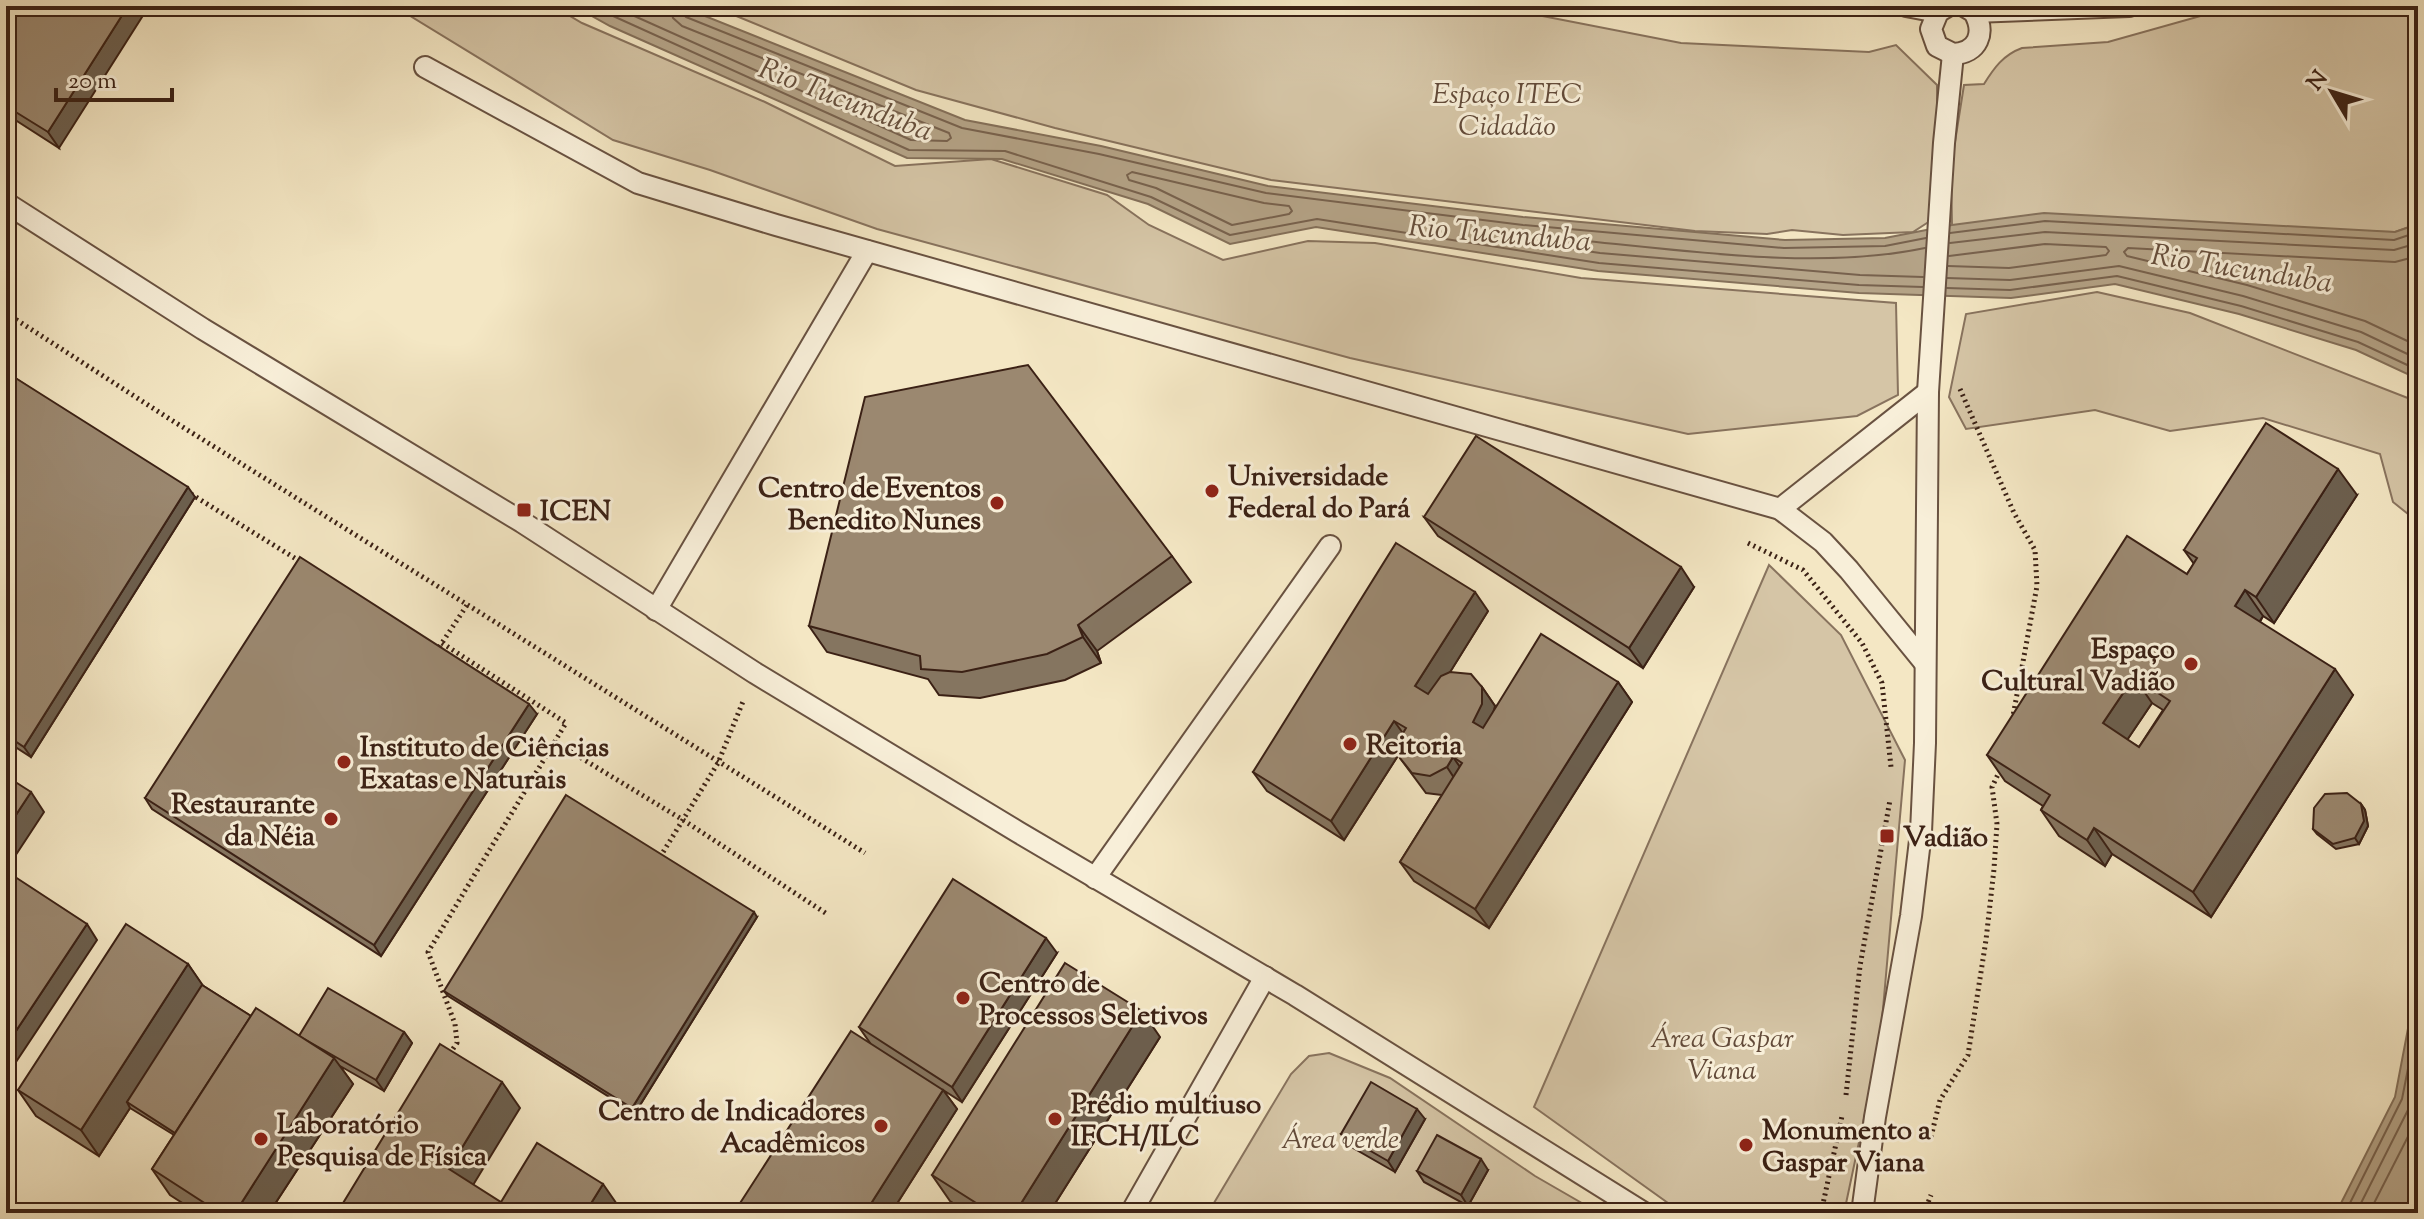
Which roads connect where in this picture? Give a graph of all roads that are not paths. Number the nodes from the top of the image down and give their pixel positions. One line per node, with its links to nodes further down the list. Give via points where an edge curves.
1 (1906, 6): 3 (lane)
2 (2129, 6): 4 (lane)
3 (1943, 9): 5 (lane, via 1931,29 1932,38)
4 (1969, 9): 5 (lane, via 1981,30 1979,41 1963,54)
5 (1953, 54): 9 (lane)
6 (425, 67): 8 (lane, via 638,183)
7 (6, 203): 12 (lane)
8 (867, 251): 10 (lane); 12 (lane)
9 (1928, 392): 10 (lane); 13 (lane)
10 (1780, 509): 13 (lane, via 1823,542)
11 (1330, 546): 14 (lane)
12 (656, 610): 14 (lane)
13 (1924, 662): 18 (lane, via 1919,855)
14 (1095, 878): 15 (lane)
15 (1265, 977): 16 (lane); 17 (lane)
16 (1131, 1213)
17 (1644, 1213)
18 (1862, 1213)

